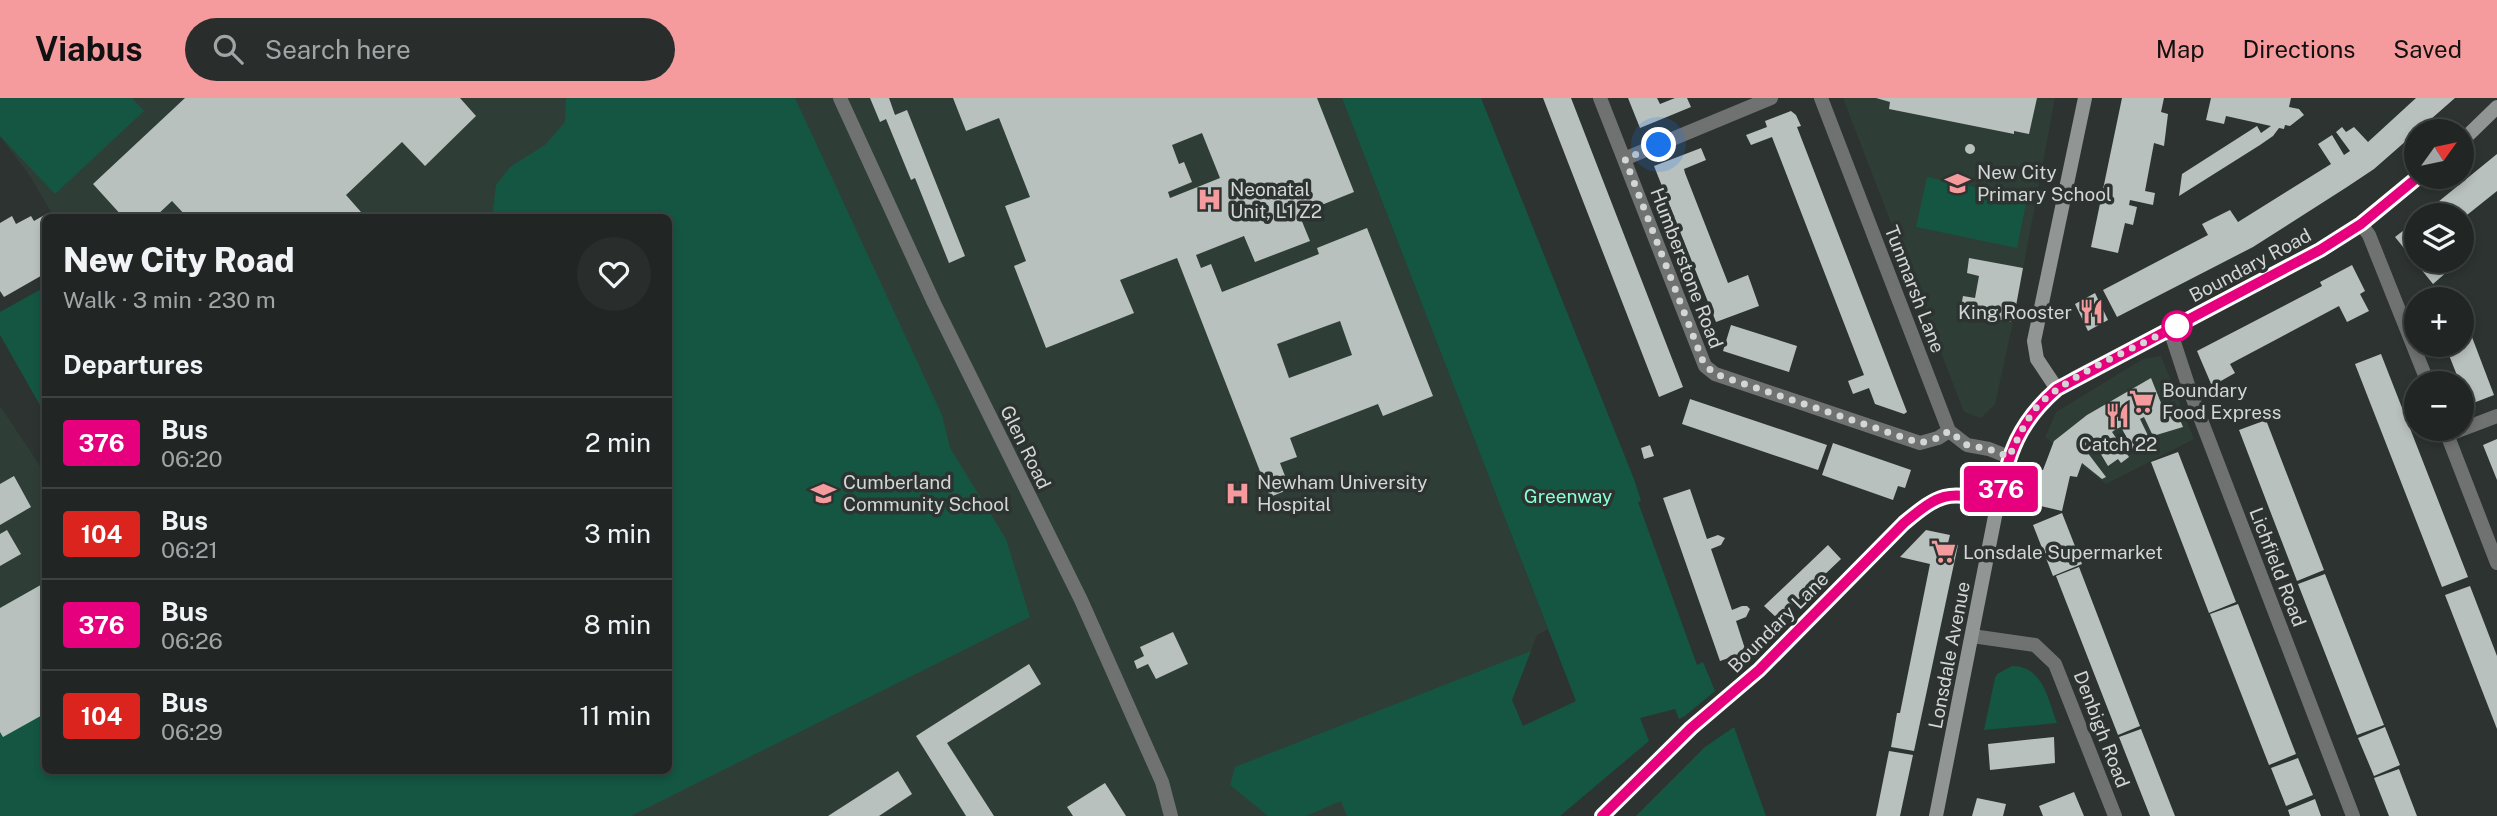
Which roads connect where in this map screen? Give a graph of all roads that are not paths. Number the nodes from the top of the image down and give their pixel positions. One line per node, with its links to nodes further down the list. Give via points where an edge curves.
1 (840, 98): 22 (street, Glen Road, via 934,303 1081,600 1163,782)
2 (1601, 98): 8 (street, Humberstone Road)
3 (1771, 98): 8 (street)
4 (1821, 98): 16 (street, Tunmarsh Lane)
5 (2085, 98): 13 (street, via 2034,341 2037,359)
6 (2497, 107): 7 (street)
7 (2474, 129)
8 (1625, 159): 16 (street, Humberstone Road, via 1704,364 1715,374 1920,443)
9 (2404, 189): 10 (street, Boundary Road)
10 (2361, 224): 11 (street, Boundary Road); 12 (street, via 2370,235)
11 (2170, 330): 13 (street, Boundary Road); 26 (street, Lichfield Road)
12 (2423, 371)
13 (2057, 389): 18 (street, Boundary Road, via 2037,407)
14 (2497, 416): 15 (street)
15 (2474, 423)
16 (1949, 431): 18 (street, via 1967,445)
17 (2450, 441): 20 (street)
18 (2009, 457): 19 (street, Boundary Road)
19 (1998, 501): 21 (street, Lonsdale Avenue); 23 (street, Boundary Lane, via 1944,495 1928,503)
20 (2497, 563)
21 (1972, 636): 24 (street, Lonsdale Avenue); 25 (street, Denbigh Road, via 2035,645 2055,664)
22 (1171, 816)
23 (1602, 816)
24 (1936, 816)
25 (2115, 816)
26 (2353, 816)

